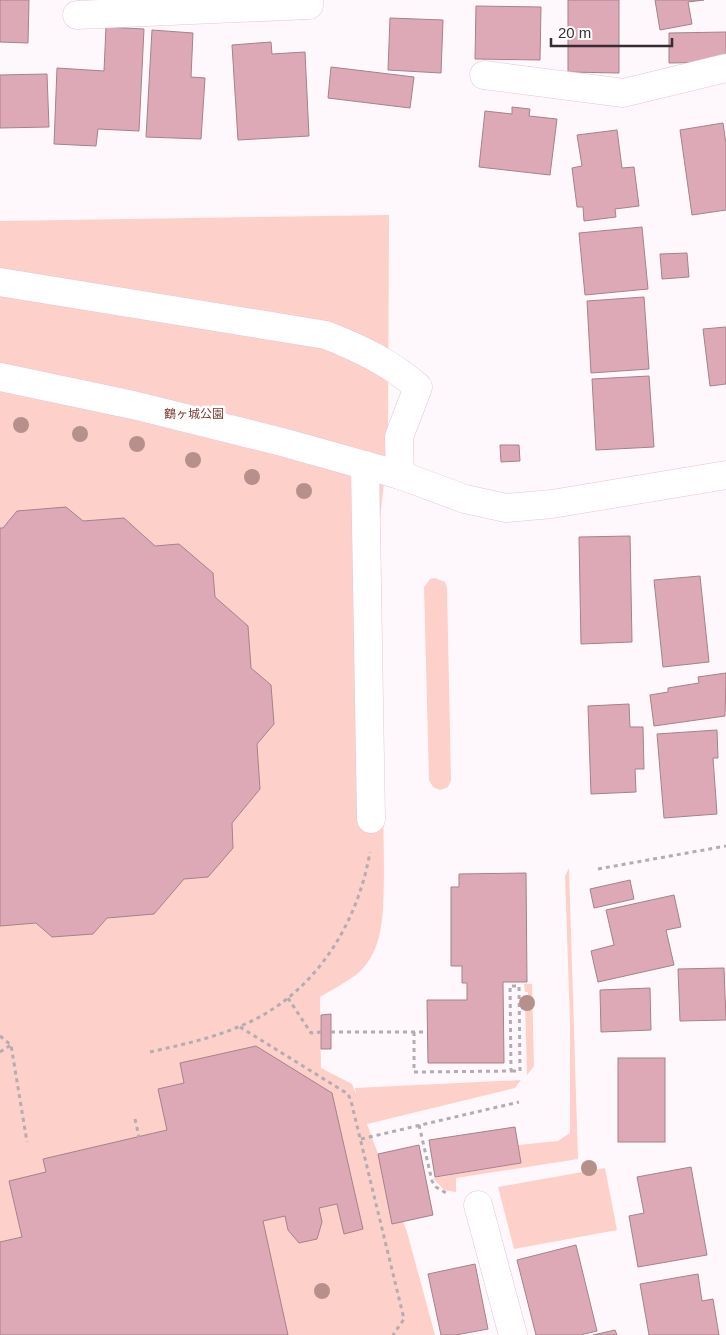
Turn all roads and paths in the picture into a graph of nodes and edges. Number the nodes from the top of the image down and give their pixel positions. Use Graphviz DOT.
graph roads {
  1 [pos="309,0"];
  2 [pos="77,15"];
  3 [pos="726,68"];
  4 [pos="484,75"];
  5 [pos="0,282"];
  6 [pos="0,377"];
  7 [pos="365,466"];
  8 [pos="400,475"];
  9 [pos="726,475"];
  10 [pos="372,819"];
  11 [pos="726,846"];
  12 [pos="598,869"];
  13 [pos="514,982"];
  14 [pos="514,986"];
  15 [pos="288,998"];
  16 [pos="240,1027"];
  17 [pos="321,1032"];
  18 [pos="331,1032"];
  19 [pos="414,1032"];
  20 [pos="427,1032"];
  21 [pos="0,1036"];
  22 [pos="11,1045"];
  23 [pos="0,1052"];
  24 [pos="150,1052"];
  25 [pos="511,1071"];
  26 [pos="519,1102"];
  27 [pos="135,1119"];
  28 [pos="419,1125"];
  29 [pos="138,1137"];
  30 [pos="361,1139"];
  31 [pos="27,1142"];
  32 [pos="432,1181"];
  33 [pos="478,1205"];
  34 [pos="393,1335"];
  35 [pos="512,1335"];
  1 -- 2 [label="street"];
  3 -- 4 [label="street"];
  5 -- 8 [label="street"];
  6 -- 7 [label="street"];
  7 -- 8 [label="street"];
  7 -- 10 [label="street"];
  8 -- 9 [label="street"];
  10 -- 15 [label="path"];
  11 -- 12 [label="path"];
  13 -- 14 [label="path"];
  14 -- 25 [label="path"];
  14 -- 25 [label="path"];
  15 -- 16 [label="path"];
  15 -- 17 [label="path"];
  16 -- 24 [label="path"];
  16 -- 30 [label="path"];
  18 -- 19 [label="path"];
  19 -- 20 [label="path"];
  19 -- 25 [label="path"];
  21 -- 22 [label="path"];
  22 -- 23 [label="path"];
  22 -- 31 [label="path"];
  26 -- 28 [label="path"];
  27 -- 29 [label="path"];
  28 -- 30 [label="path"];
  28 -- 32 [label="path"];
  30 -- 34 [label="path"];
  33 -- 35 [label="street"];
}
